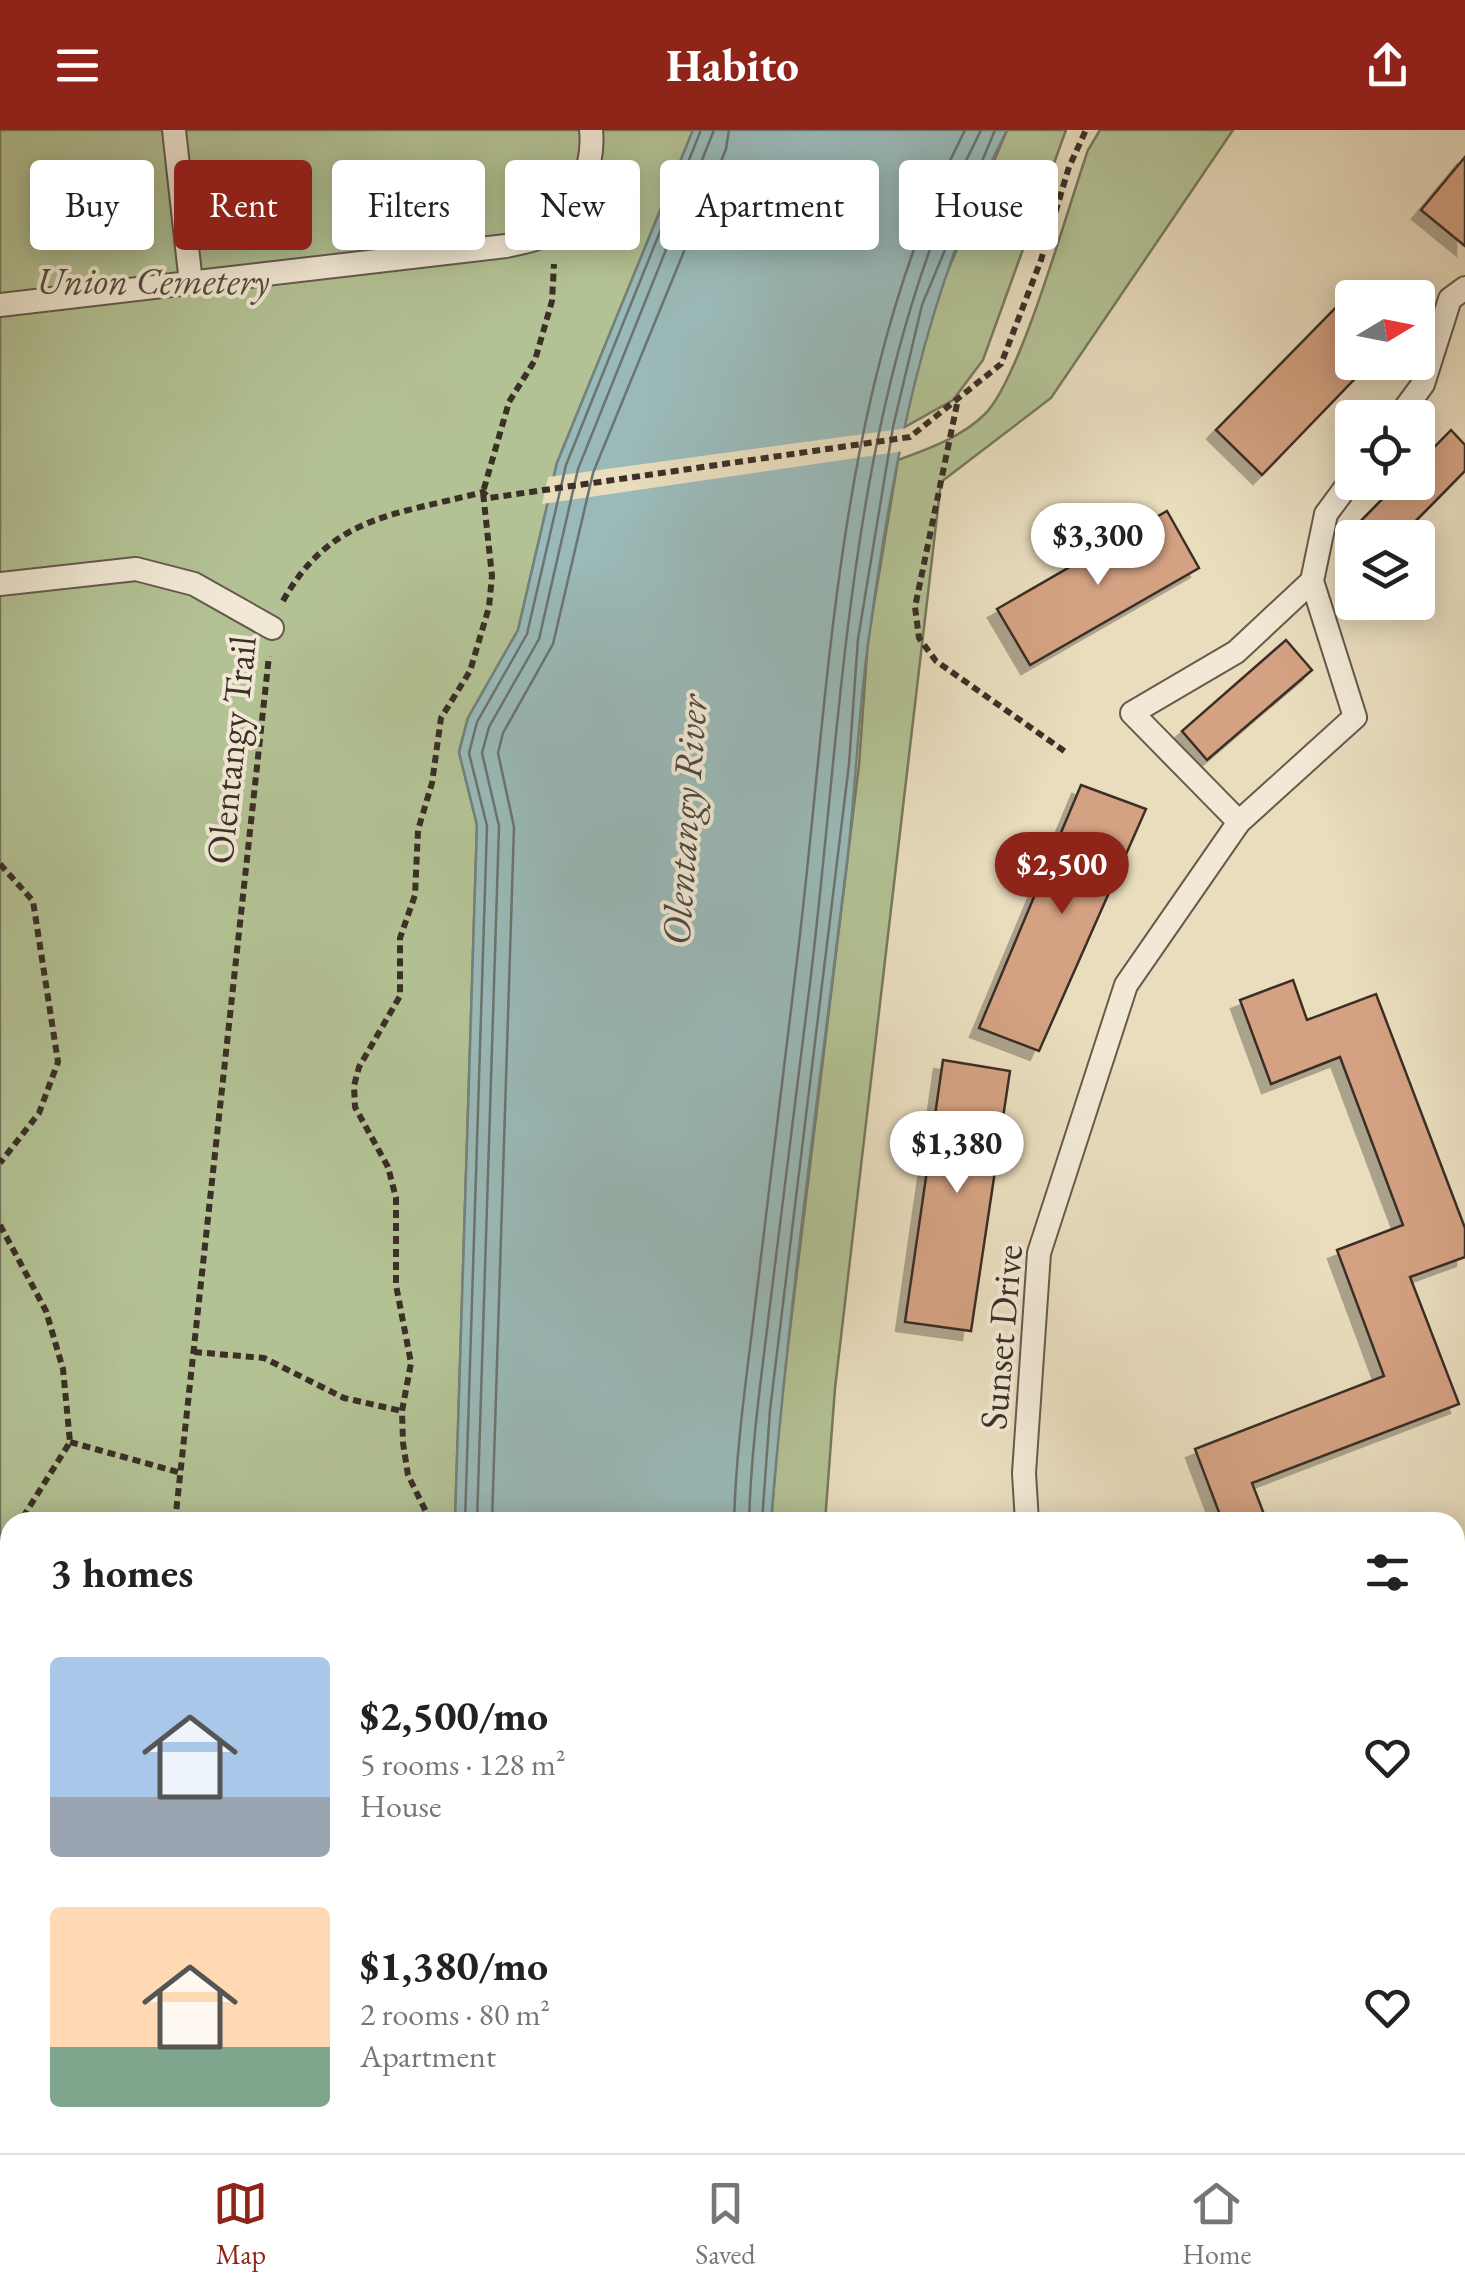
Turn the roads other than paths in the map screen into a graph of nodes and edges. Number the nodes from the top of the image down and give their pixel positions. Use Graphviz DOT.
graph roads {
  1 [pos="174,130"];
  2 [pos="592,130"];
  3 [pos="191,282"];
  4 [pos="1465,288"];
  5 [pos="0,304"];
  6 [pos="1411,400"];
  7 [pos="1336,500"];
  8 [pos="1312,581"];
  9 [pos="0,584"];
  10 [pos="272,628"];
  11 [pos="1239,822"];
  12 [pos="1026,1512"];
  1 -- 3 [label="lane"];
  2 -- 3 [label="lane"];
  3 -- 5 [label="lane"];
  4 -- 6 [label="lane"];
  7 -- 8 [label="lane"];
  8 -- 11 [label="lane, Sunset Drive"];
  8 -- 11 [label="lane"];
  9 -- 10 [label="lane"];
  11 -- 12 [label="lane, Sunset Drive"];
}
